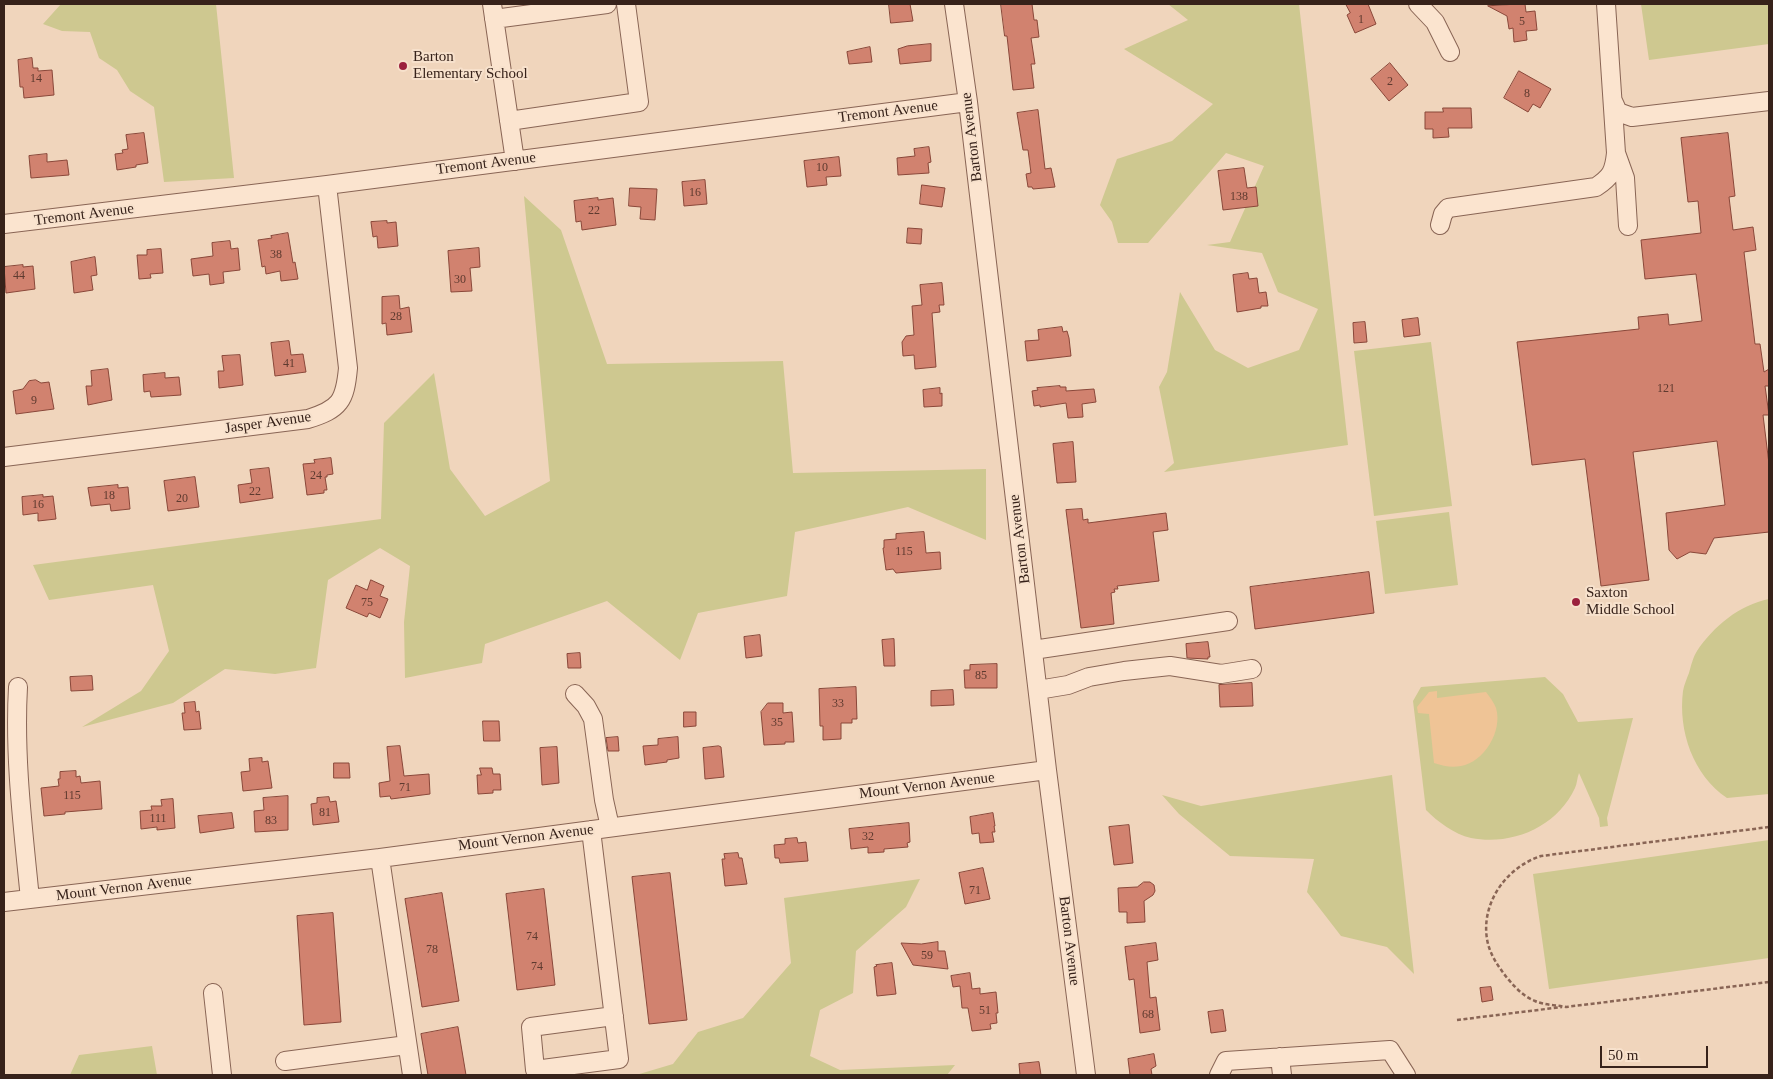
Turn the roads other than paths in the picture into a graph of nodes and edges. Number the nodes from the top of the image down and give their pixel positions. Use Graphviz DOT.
graph roads {
  1 [pos="607,4"];
  2 [pos="626,4"];
  3 [pos="954,4"];
  4 [pos="1418,4"];
  5 [pos="1606,4"];
  6 [pos="493,11"];
  7 [pos="1450,52"];
  8 [pos="1613,101"];
  9 [pos="1769,101"];
  10 [pos="968,102"];
  11 [pos="510,121"];
  12 [pos="1616,153"];
  13 [pos="515,161"];
  14 [pos="327,185"];
  15 [pos="4,224"];
  16 [pos="1440,225"];
  17 [pos="1628,226"];
  18 [pos="4,457"];
  19 [pos="1228,622"];
  20 [pos="1033,650"];
  21 [pos="1252,669"];
  22 [pos="18,687"];
  23 [pos="1038,690"];
  24 [pos="575,694"];
  25 [pos="1047,770"];
  26 [pos="610,827"];
  27 [pos="591,830"];
  28 [pos="380,858"];
  29 [pos="30,899"];
  30 [pos="4,902"];
  31 [pos="213,993"];
  32 [pos="614,1016"];
  33 [pos="407,1045"];
  34 [pos="1280,1057"];
  35 [pos="286,1061"];
  36 [pos="222,1075"];
  37 [pos="412,1075"];
  38 [pos="1086,1075"];
  39 [pos="1219,1075"];
  40 [pos="1282,1075"];
  41 [pos="1406,1075"];
  1 -- 6 [label="street"];
  2 -- 11 [label="street"];
  3 -- 10 [label="street, Barton Avenue"];
  4 -- 7 [label="street"];
  5 -- 8 [label="street"];
  6 -- 11 [label="street"];
  8 -- 9 [label="street"];
  8 -- 12 [label="street"];
  10 -- 13 [label="street, Tremont Avenue"];
  10 -- 20 [label="street, Barton Avenue"];
  11 -- 13 [label="street"];
  12 -- 16 [label="street"];
  12 -- 17 [label="street"];
  13 -- 14 [label="street, Tremont Avenue"];
  14 -- 15 [label="street, Tremont Avenue"];
  14 -- 18 [label="street, Jasper Avenue"];
  19 -- 20 [label="street"];
  20 -- 23 [label="street, Barton Avenue"];
  21 -- 23 [label="street"];
  22 -- 29 [label="street"];
  23 -- 25 [label="street, Barton Avenue"];
  24 -- 26 [label="street"];
  25 -- 26 [label="street, Mount Vernon Avenue"];
  25 -- 38 [label="street, Barton Avenue"];
  26 -- 27 [label="street, Mount Vernon Avenue"];
  27 -- 28 [label="street, Mount Vernon Avenue"];
  27 -- 32 [label="street"];
  28 -- 29 [label="street, Mount Vernon Avenue"];
  28 -- 33 [label="street"];
  29 -- 30 [label="street, Mount Vernon Avenue"];
  31 -- 36 [label="street"];
  32 -- 32 [label="street"];
  33 -- 35 [label="street"];
  33 -- 37 [label="street"];
  34 -- 39 [label="street"];
  34 -- 40 [label="street"];
  34 -- 41 [label="street"];
}
